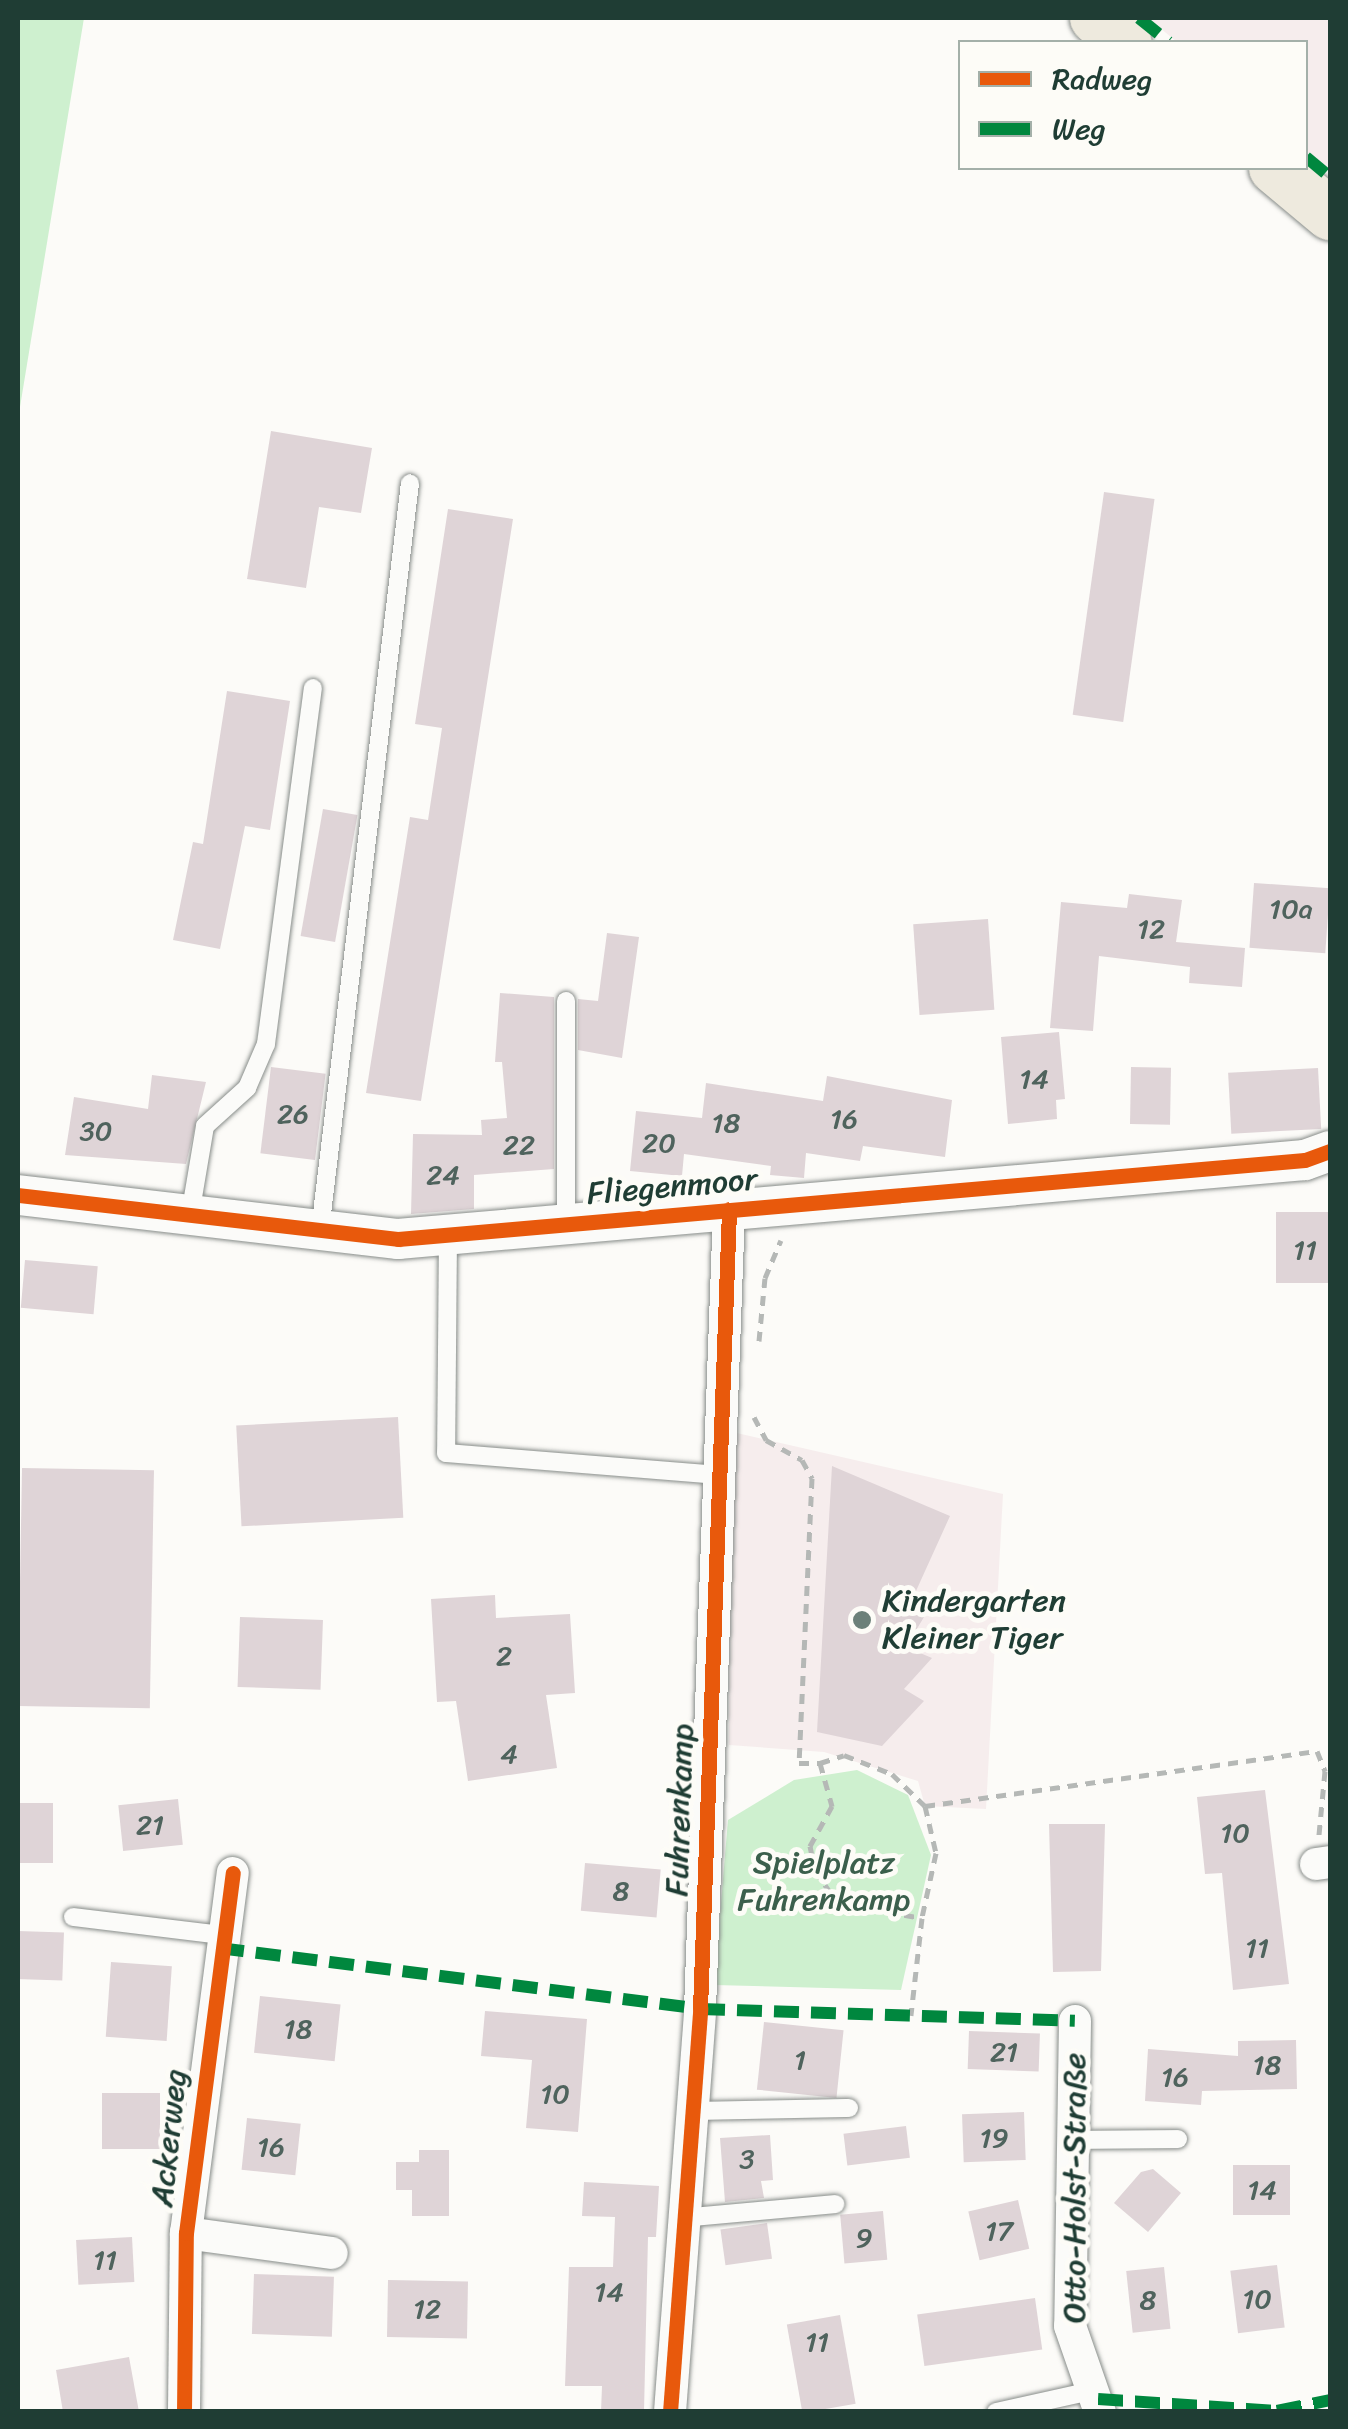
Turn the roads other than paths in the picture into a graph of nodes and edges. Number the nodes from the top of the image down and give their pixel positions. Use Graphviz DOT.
graph roads {
  1 [pos="1096,18"];
  2 [pos="1124,40"];
  3 [pos="1277,170"];
  4 [pos="1330,214"];
  5 [pos="410,482"];
  6 [pos="313,688"];
  7 [pos="566,1001"];
  8 [pos="1330,1151"];
  9 [pos="18,1195"];
  10 [pos="728,1210"];
  11 [pos="190,1215"];
  12 [pos="566,1224"];
  13 [pos="320,1230"];
  14 [pos="448,1235"];
  15 [pos="719,1475"];
  16 [pos="233,1873"];
  17 [pos="72,1917"];
  18 [pos="221,1935"];
  19 [pos="1075,2021"];
  20 [pos="849,2108"];
  21 [pos="691,2111"];
  22 [pos="1178,2139"];
  23 [pos="1073,2140"];
  24 [pos="835,2204"];
  25 [pos="682,2218"];
  26 [pos="186,2233"];
  27 [pos="332,2254"];
  28 [pos="1097,2401"];
  29 [pos="184,2412"];
  30 [pos="670,2412"];
  31 [pos="996,2412"];
  1 -- 2 [label="main road"];
  3 -- 4 [label="main road"];
  5 -- 13 [label="lane"];
  6 -- 11 [label="lane"];
  7 -- 12 [label="lane"];
  8 -- 10 [label="street, Fliegenmoor"];
  9 -- 11 [label="street, Fliegenmoor"];
  10 -- 12 [label="street, Fliegenmoor"];
  10 -- 15 [label="street, Fuhrenkamp"];
  11 -- 13 [label="street, Fliegenmoor"];
  12 -- 14 [label="street, Fliegenmoor"];
  13 -- 14 [label="street, Fliegenmoor"];
  14 -- 15 [label="lane"];
  15 -- 21 [label="street, Fuhrenkamp"];
  16 -- 18 [label="street, Ackerweg"];
  17 -- 18 [label="lane"];
  18 -- 26 [label="street, Ackerweg"];
  19 -- 23 [label="street, Otto-Holst-Straße"];
  20 -- 21 [label="lane"];
  21 -- 25 [label="street, Fuhrenkamp"];
  22 -- 23 [label="lane"];
  23 -- 28 [label="street, Otto-Holst-Straße"];
  24 -- 25 [label="lane"];
  25 -- 30 [label="street, Fuhrenkamp"];
  26 -- 27 [label="street, Ackerweg"];
  26 -- 29 [label="street, Ackerweg"];
  28 -- 31 [label="lane"];
}
